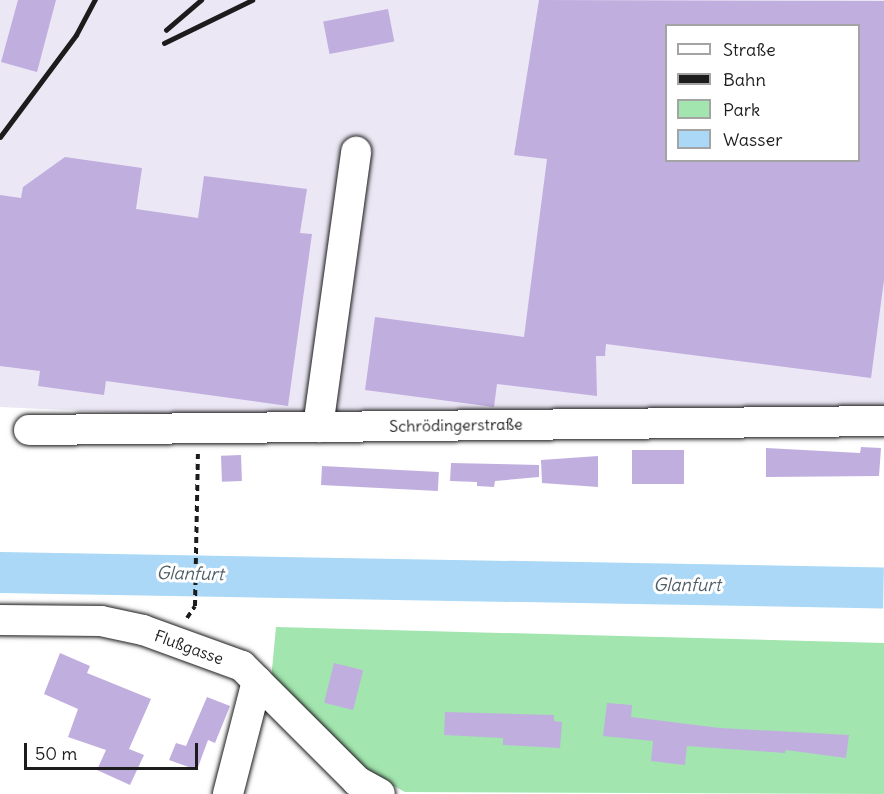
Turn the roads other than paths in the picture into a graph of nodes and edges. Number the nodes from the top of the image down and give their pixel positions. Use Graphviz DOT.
graph roads {
  1 [pos="356,152"];
  2 [pos="884,421"];
  3 [pos="318,427"];
  4 [pos="29,430"];
  5 [pos="0,620"];
  6 [pos="256,681"];
  7 [pos="228,794"];
  8 [pos="380,794"];
  1 -- 3 [label="street"];
  2 -- 3 [label="street, Schrödingerstraße"];
  3 -- 4 [label="street, Schrödingerstraße"];
  5 -- 6 [label="street, Flußgasse"];
  6 -- 7 [label="street"];
  6 -- 8 [label="street, Flußgasse"];
}
